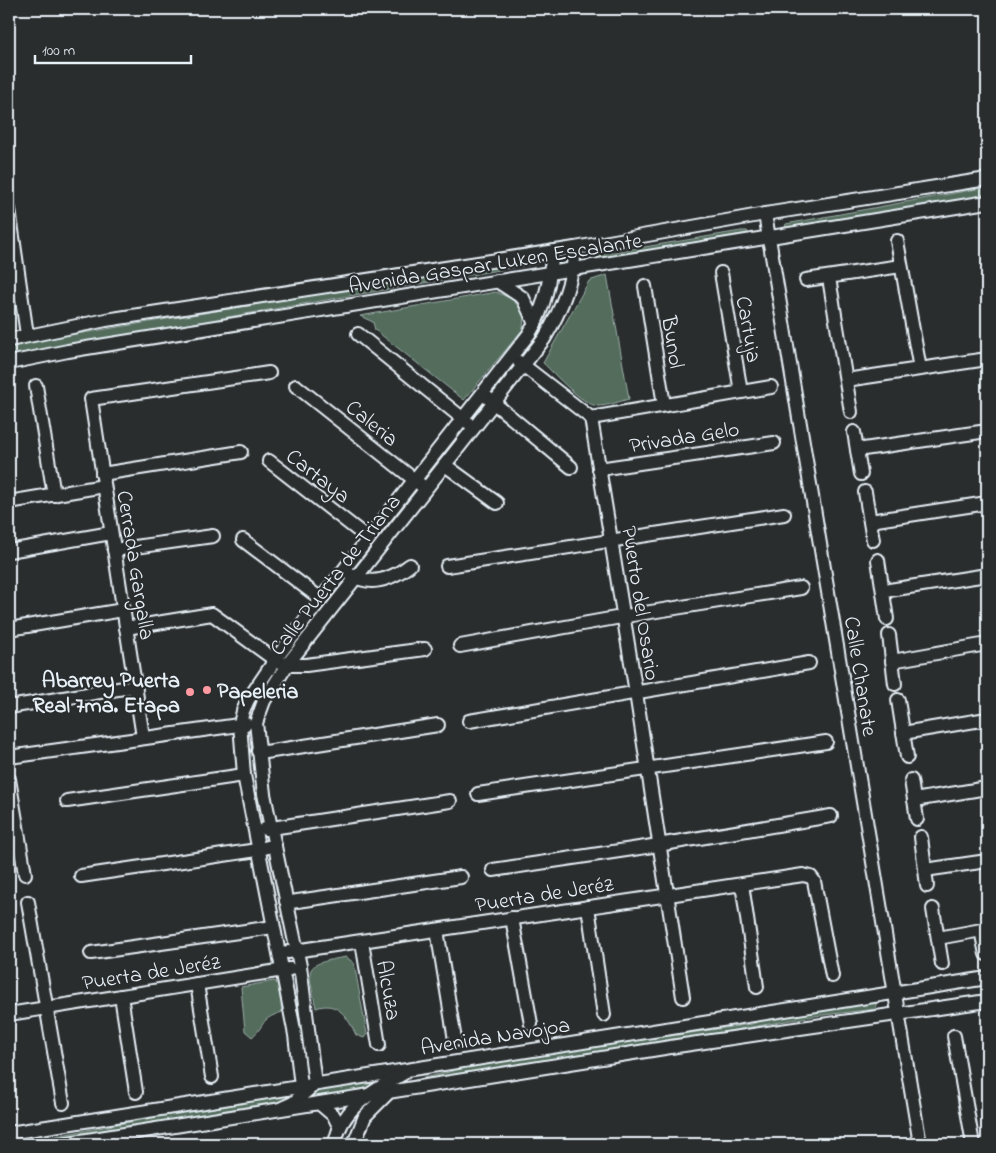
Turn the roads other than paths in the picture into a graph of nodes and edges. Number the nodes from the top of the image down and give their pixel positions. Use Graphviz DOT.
graph roads {
  1 [pos="987,179"];
  2 [pos="987,202"];
  3 [pos="9,210"];
  4 [pos="765,214"];
  5 [pos="769,237"];
  6 [pos="897,241"];
  7 [pos="575,248"];
  8 [pos="553,251"];
  9 [pos="901,266"];
  10 [pos="574,269"];
  11 [pos="551,272"];
  12 [pos="720,273"];
  13 [pos="829,278"];
  14 [pos="806,280"];
  15 [pos="497,281"];
  16 [pos="644,286"];
  17 [pos="543,307"];
  18 [pos="559,312"];
  19 [pos="535,324"];
  20 [pos="358,334"];
  21 [pos="27,335"];
  22 [pos="9,340"];
  23 [pos="511,356"];
  24 [pos="987,359"];
  25 [pos="9,363"];
  26 [pos="523,366"];
  27 [pos="920,369"];
  28 [pos="269,373"];
  29 [pos="846,380"];
  30 [pos="36,386"];
  31 [pos="296,386"];
  32 [pos="771,387"];
  33 [pos="741,392"];
  34 [pos="481,393"];
  35 [pos="493,402"];
  36 [pos="664,405"];
  37 [pos="851,412"];
  38 [pos="462,418"];
  39 [pos="591,418"];
  40 [pos="473,427"];
  41 [pos="987,431"];
  42 [pos="854,432"];
  43 [pos="774,443"];
  44 [pos="857,450"];
  45 [pos="241,452"];
  46 [pos="269,461"];
  47 [pos="445,465"];
  48 [pos="571,467"];
  49 [pos="599,469"];
  50 [pos="861,474"];
  51 [pos="103,480"];
  52 [pos="414,480"];
  53 [pos="426,489"];
  54 [pos="865,492"];
  55 [pos="54,495"];
  56 [pos="9,502"];
  57 [pos="497,502"];
  58 [pos="987,503"];
  59 [pos="784,514"];
  60 [pos="870,521"];
  61 [pos="111,533"];
  62 [pos="214,536"];
  63 [pos="244,540"];
  64 [pos="368,540"];
  65 [pos="873,540"];
  66 [pos="612,542"];
  67 [pos="114,550"];
  68 [pos="9,551"];
  69 [pos="878,560"];
  70 [pos="410,565"];
  71 [pos="447,566"];
  72 [pos="344,570"];
  73 [pos="987,575"];
  74 [pos="355,578"];
  75 [pos="801,588"];
  76 [pos="882,591"];
  77 [pos="320,599"];
  78 [pos="123,610"];
  79 [pos="624,616"];
  80 [pos="886,619"];
  81 [pos="126,628"];
  82 [pos="9,629"];
  83 [pos="889,635"];
  84 [pos="987,644"];
  85 [pos="460,646"];
  86 [pos="425,649"];
  87 [pos="275,660"];
  88 [pos="892,661"];
  89 [pos="809,664"];
  90 [pos="287,665"];
  91 [pos="895,684"];
  92 [pos="136,686"];
  93 [pos="636,693"];
  94 [pos="898,700"];
  95 [pos="9,707"];
  96 [pos="987,719"];
  97 [pos="469,721"];
  98 [pos="240,724"];
  99 [pos="256,724"];
  100 [pos="438,725"];
  101 [pos="903,733"];
  102 [pos="143,737"];
  103 [pos="826,742"];
  104 [pos="258,751"];
  105 [pos="9,757"];
  106 [pos="907,757"];
  107 [pos="648,769"];
  108 [pos="244,775"];
  109 [pos="9,779"];
  110 [pos="911,780"];
  111 [pos="987,788"];
  112 [pos="478,794"];
  113 [pos="914,800"];
  114 [pos="67,801"];
  115 [pos="450,801"];
  116 [pos="831,816"];
  117 [pos="917,819"];
  118 [pos="271,828"];
  119 [pos="254,833"];
  120 [pos="921,837"];
  121 [pos="274,845"];
  122 [pos="659,845"];
  123 [pos="257,850"];
  124 [pos="987,860"];
  125 [pos="493,870"];
  126 [pos="925,870"];
  127 [pos="25,874"];
  128 [pos="80,876"];
  129 [pos="461,877"];
  130 [pos="742,884"];
  131 [pos="928,886"];
  132 [pos="666,894"];
  133 [pos="286,901"];
  134 [pos="28,902"];
  135 [pos="588,907"];
  136 [pos="933,909"];
  137 [pos="512,918"];
  138 [pos="273,927"];
  139 [pos="984,929"];
  140 [pos="437,930"];
  141 [pos="938,938"];
  142 [pos="362,942"];
  143 [pos="296,950"];
  144 [pos="91,953"];
  145 [pos="986,954"];
  146 [pos="279,955"];
  147 [pos="942,964"];
  148 [pos="300,966"];
  149 [pos="282,971"];
  150 [pos="832,976"];
  151 [pos="987,978"];
  152 [pos="198,984"];
  153 [pos="757,988"];
  154 [pos="894,992"];
  155 [pos="121,996"];
  156 [pos="683,997"];
  157 [pos="987,1001"];
  158 [pos="47,1008"];
  159 [pos="9,1014"];
  160 [pos="604,1014"];
  161 [pos="898,1014"];
  162 [pos="532,1024"];
  163 [pos="308,1033"];
  164 [pos="295,1035"];
  165 [pos="954,1036"];
  166 [pos="455,1040"];
  167 [pos="379,1044"];
  168 [pos="410,1069"];
  169 [pos="212,1077"];
  170 [pos="315,1084"];
  171 [pos="301,1086"];
  172 [pos="136,1092"];
  173 [pos="388,1094"];
  174 [pos="366,1096"];
  175 [pos="63,1103"];
  176 [pos="320,1104"];
  177 [pos="280,1108"];
  178 [pos="338,1128"];
  179 [pos="17,1135"];
  180 [pos="355,1140"];
  181 [pos="28,1144"];
  182 [pos="62,1144"];
  183 [pos="335,1144"];
  184 [pos="920,1144"];
  185 [pos="973,1144"];
  1 -- 4 [label="street, Avenida Gaspar Luken Escalante"];
  2 -- 5 [label="street, Avenida Gaspar Luken Escalante"];
  3 -- 21 [label="street"];
  4 -- 5 [label="street, Calle Chanate"];
  4 -- 7 [label="street, Avenida Gaspar Luken Escalante"];
  5 -- 10 [label="street, Avenida Gaspar Luken Escalante"];
  5 -- 154 [label="street, Calle Chanate"];
  6 -- 9 [label="street"];
  7 -- 8 [label="street, Avenida Gaspar Luken Escalante"];
  7 -- 10 [label="street, Calle Puerta de Triana"];
  8 -- 11 [label="street, Calle Puerta de Triana"];
  8 -- 21 [label="street, Avenida Gaspar Luken Escalante"];
  9 -- 13 [label="street"];
  9 -- 27 [label="street"];
  10 -- 11 [label="street, Avenida Gaspar Luken Escalante"];
  10 -- 18 [label="street, Calle Puerta de Triana"];
  11 -- 15 [label="street, Avenida Gaspar Luken Escalante"];
  11 -- 17 [label="street, Calle Puerta de Triana"];
  12 -- 33 [label="street, Cartuja"];
  13 -- 14 [label="street"];
  13 -- 29 [label="street"];
  15 -- 19 [label="street"];
  15 -- 25 [label="street, Avenida Gaspar Luken Escalante"];
  16 -- 36 [label="street, Bunol"];
  17 -- 18 [label="street"];
  17 -- 19 [label="street, Calle Puerta de Triana"];
  18 -- 26 [label="street, Calle Puerta de Triana"];
  19 -- 23 [label="street, Calle Puerta de Triana"];
  20 -- 38 [label="street"];
  21 -- 22 [label="street, Avenida Gaspar Luken Escalante"];
  23 -- 26 [label="street"];
  23 -- 34 [label="street, Calle Puerta de Triana"];
  24 -- 27 [label="street"];
  26 -- 35 [label="street, Calle Puerta de Triana"];
  26 -- 39 [label="street"];
  27 -- 29 [label="street"];
  28 -- 51 [label="street, Cerrada Gargalla"];
  29 -- 37 [label="street"];
  30 -- 55 [label="street"];
  31 -- 52 [label="street, Caleria"];
  32 -- 33 [label="street"];
  33 -- 36 [label="street"];
  34 -- 35 [label="street"];
  34 -- 38 [label="street, Calle Puerta de Triana"];
  35 -- 40 [label="street, Calle Puerta de Triana"];
  35 -- 48 [label="street"];
  36 -- 39 [label="street"];
  38 -- 40 [label="street"];
  38 -- 52 [label="street, Calle Puerta de Triana"];
  39 -- 49 [label="street, Puerto del Osario"];
  40 -- 47 [label="street, Calle Puerta de Triana"];
  41 -- 44 [label="street"];
  42 -- 44 [label="street"];
  43 -- 49 [label="street, Privada Gelo"];
  44 -- 50 [label="street"];
  45 -- 51 [label="street"];
  46 -- 64 [label="street, Cartaya"];
  47 -- 53 [label="street, Calle Puerta de Triana"];
  47 -- 57 [label="street"];
  49 -- 66 [label="street, Puerto del Osario"];
  51 -- 55 [label="street"];
  51 -- 61 [label="street, Cerrada Gargalla"];
  52 -- 53 [label="street, Caleria"];
  52 -- 64 [label="street, Calle Puerta de Triana"];
  53 -- 74 [label="street, Calle Puerta de Triana"];
  54 -- 60 [label="street"];
  55 -- 56 [label="street"];
  58 -- 60 [label="street"];
  59 -- 66 [label="street"];
  60 -- 65 [label="street"];
  61 -- 67 [label="street, Cerrada Gargalla"];
  61 -- 68 [label="street"];
  62 -- 67 [label="street"];
  63 -- 77 [label="street"];
  64 -- 72 [label="street, Calle Puerta de Triana"];
  66 -- 71 [label="street"];
  66 -- 79 [label="street, Puerto del Osario"];
  67 -- 78 [label="street, Cerrada Gargalla"];
  69 -- 76 [label="street"];
  70 -- 74 [label="street"];
  72 -- 74 [label="street"];
  72 -- 77 [label="street, Calle Puerta de Triana"];
  73 -- 76 [label="street"];
  74 -- 90 [label="street, Calle Puerta de Triana"];
  75 -- 79 [label="street"];
  76 -- 80 [label="street"];
  77 -- 87 [label="street, Calle Puerta de Triana"];
  78 -- 81 [label="street, Cerrada Gargalla"];
  78 -- 82 [label="street"];
  79 -- 85 [label="street"];
  79 -- 93 [label="street, Puerto del Osario"];
  81 -- 87 [label="street"];
  81 -- 92 [label="street, Cerrada Gargalla"];
  83 -- 88 [label="street"];
  84 -- 88 [label="street"];
  86 -- 90 [label="street"];
  87 -- 90 [label="street"];
  87 -- 98 [label="street, Calle Puerta de Triana"];
  88 -- 91 [label="street"];
  89 -- 93 [label="street"];
  90 -- 99 [label="street, Calle Puerta de Triana"];
  92 -- 95 [label="street"];
  92 -- 102 [label="street, Cerrada Gargalla"];
  93 -- 97 [label="street"];
  93 -- 107 [label="street, Puerto del Osario"];
  94 -- 101 [label="street"];
  96 -- 101 [label="street"];
  98 -- 99 [label="street"];
  98 -- 102 [label="street"];
  98 -- 108 [label="street, Calle Puerta de Triana"];
  99 -- 104 [label="street, Calle Puerta de Triana"];
  100 -- 104 [label="street"];
  101 -- 106 [label="street"];
  102 -- 105 [label="street"];
  103 -- 107 [label="street"];
  104 -- 118 [label="street, Calle Puerta de Triana"];
  107 -- 112 [label="street"];
  107 -- 122 [label="street, Puerto del Osario"];
  108 -- 114 [label="street"];
  108 -- 119 [label="street, Calle Puerta de Triana"];
  109 -- 127 [label="street"];
  110 -- 113 [label="street"];
  111 -- 113 [label="street"];
  113 -- 117 [label="street"];
  115 -- 118 [label="street"];
  116 -- 122 [label="street"];
  118 -- 119 [label="street"];
  118 -- 121 [label="street, Calle Puerta de Triana"];
  119 -- 123 [label="street, Calle Puerta de Triana"];
  120 -- 126 [label="street"];
  121 -- 123 [label="street"];
  121 -- 133 [label="street, Calle Puerta de Triana"];
  122 -- 125 [label="street"];
  122 -- 132 [label="street, Puerto del Osario"];
  123 -- 128 [label="street"];
  123 -- 138 [label="street, Calle Puerta de Triana"];
  124 -- 126 [label="street"];
  126 -- 131 [label="street"];
  129 -- 133 [label="street"];
  130 -- 132 [label="street, Puerta de Jeréz"];
  130 -- 150 [label="street, Puerta de Jeréz"];
  130 -- 153 [label="street"];
  132 -- 135 [label="street, Puerta de Jeréz"];
  132 -- 156 [label="street, Puerto del Osario"];
  133 -- 143 [label="street, Calle Puerta de Triana"];
  134 -- 158 [label="street"];
  135 -- 137 [label="street, Puerta de Jeréz"];
  135 -- 160 [label="street"];
  136 -- 141 [label="street"];
  137 -- 140 [label="street, Puerta de Jeréz"];
  137 -- 162 [label="street"];
  138 -- 144 [label="street"];
  138 -- 146 [label="street, Calle Puerta de Triana"];
  139 -- 141 [label="street"];
  139 -- 145 [label="street"];
  140 -- 142 [label="street, Puerta de Jeréz"];
  140 -- 166 [label="street"];
  141 -- 147 [label="street"];
  142 -- 143 [label="street, Puerta de Jeréz"];
  142 -- 167 [label="street, Alcuza"];
  143 -- 146 [label="street, Puerta de Jeréz"];
  143 -- 148 [label="street, Calle Puerta de Triana"];
  146 -- 149 [label="street, Calle Puerta de Triana"];
  148 -- 149 [label="street, Puerta de Jeréz"];
  148 -- 163 [label="street, Calle Puerta de Triana"];
  149 -- 152 [label="street, Puerta de Jeréz"];
  149 -- 164 [label="street, Calle Puerta de Triana"];
  151 -- 154 [label="street, Avenida Navojoa"];
  152 -- 155 [label="street, Puerta de Jeréz"];
  152 -- 169 [label="street"];
  154 -- 161 [label="street, Calle Chanate"];
  154 -- 168 [label="street, Avenida Navojoa"];
  155 -- 158 [label="street, Puerta de Jeréz"];
  155 -- 172 [label="street"];
  157 -- 161 [label="street, Avenida Navojoa"];
  158 -- 159 [label="street, Puerta de Jeréz"];
  158 -- 175 [label="street"];
  161 -- 173 [label="street, Avenida Navojoa"];
  161 -- 184 [label="street, Calle Chanate"];
  163 -- 164 [label="street"];
  163 -- 170 [label="street, Calle Puerta de Triana"];
  164 -- 171 [label="street, Calle Puerta de Triana"];
  165 -- 185 [label="street"];
  168 -- 170 [label="street, Avenida Navojoa"];
  168 -- 174 [label="street"];
  170 -- 171 [label="street, Avenida Navojoa"];
  170 -- 177 [label="street"];
  171 -- 179 [label="street, Avenida Navojoa"];
  173 -- 174 [label="street, Avenida Navojoa"];
  173 -- 180 [label="street"];
  174 -- 176 [label="street, Avenida Navojoa"];
  174 -- 178 [label="street"];
  176 -- 177 [label="street, Avenida Navojoa"];
  176 -- 178 [label="street"];
  177 -- 182 [label="street, Avenida Navojoa"];
  178 -- 180 [label="street"];
  178 -- 183 [label="street"];
  179 -- 181 [label="street"];
}
